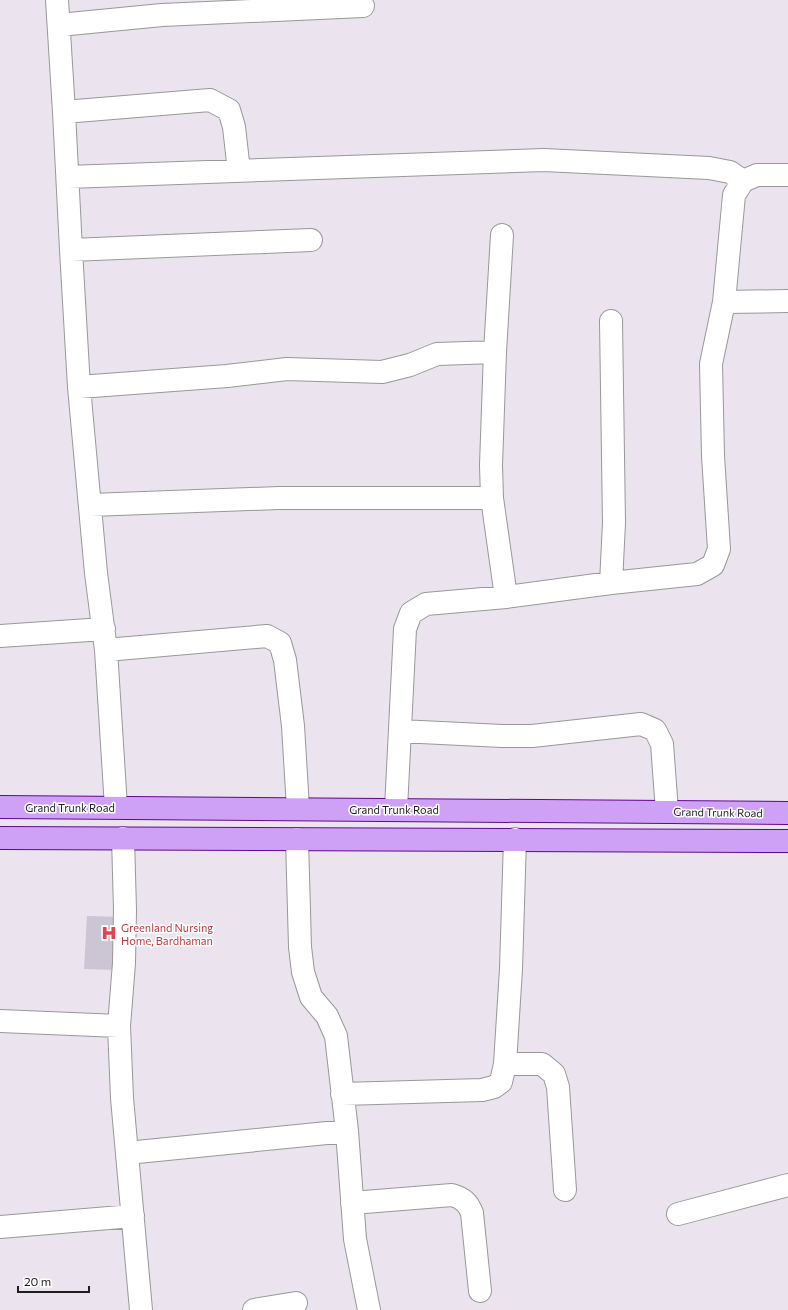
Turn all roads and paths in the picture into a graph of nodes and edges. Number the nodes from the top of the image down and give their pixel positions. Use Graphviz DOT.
graph roads {
  1 [pos="57,0"];
  2 [pos="363,6"];
  3 [pos="59,25"];
  4 [pos="64,112"];
  5 [pos="239,171"];
  6 [pos="788,175"];
  7 [pos="68,177"];
  8 [pos="742,181"];
  9 [pos="502,235"];
  10 [pos="311,240"];
  11 [pos="71,250"];
  12 [pos="788,301"];
  13 [pos="724,302"];
  14 [pos="611,321"];
  15 [pos="495,352"];
  16 [pos="79,387"];
  17 [pos="492,498"];
  18 [pos="91,505"];
  19 [pos="610,583"];
  20 [pos="506,597"];
  21 [pos="0,636"];
  22 [pos="105,640"];
  23 [pos="400,731"];
  24 [pos="0,807"];
  25 [pos="116,807"];
  26 [pos="219,807"];
  27 [pos="298,808"];
  28 [pos="396,809"];
  29 [pos="667,811"];
  30 [pos="788,812"];
  31 [pos="0,838"];
  32 [pos="123,838"];
  33 [pos="218,838"];
  34 [pos="297,838"];
  35 [pos="514,839"];
  36 [pos="788,841"];
  37 [pos="0,1021"];
  38 [pos="119,1026"];
  39 [pos="505,1064"];
  40 [pos="342,1094"];
  41 [pos="346,1131"];
  42 [pos="127,1153"];
  43 [pos="788,1185"];
  44 [pos="565,1190"];
  45 [pos="352,1203"];
  46 [pos="678,1214"];
  47 [pos="133,1216"];
  48 [pos="0,1227"];
  49 [pos="480,1292"];
  50 [pos="296,1304"];
  51 [pos="142,1310"];
  52 [pos="254,1310"];
  53 [pos="369,1310"];
  1 -- 3 [label="street"];
  2 -- 3 [label="street"];
  3 -- 4 [label="street"];
  4 -- 5 [label="street"];
  4 -- 7 [label="street"];
  5 -- 7 [label="street"];
  5 -- 8 [label="street"];
  6 -- 8 [label="street"];
  7 -- 11 [label="street"];
  8 -- 13 [label="street"];
  9 -- 15 [label="street"];
  10 -- 11 [label="street"];
  11 -- 16 [label="street"];
  12 -- 13 [label="street"];
  13 -- 19 [label="street"];
  14 -- 19 [label="street"];
  15 -- 16 [label="street"];
  15 -- 17 [label="street"];
  16 -- 18 [label="street"];
  17 -- 18 [label="street"];
  17 -- 20 [label="street"];
  18 -- 22 [label="street"];
  19 -- 20 [label="street"];
  20 -- 23 [label="street"];
  21 -- 22 [label="street"];
  22 -- 25 [label="street"];
  22 -- 27 [label="street"];
  23 -- 28 [label="street"];
  23 -- 29 [label="street"];
  24 -- 25 [label="main road, Grand Trunk Road"];
  25 -- 26 [label="main road, Grand Trunk Road"];
  26 -- 27 [label="main road, Grand Trunk Road"];
  26 -- 33 [label="main road"];
  27 -- 28 [label="main road, Grand Trunk Road"];
  28 -- 29 [label="main road, Grand Trunk Road"];
  29 -- 30 [label="main road, Grand Trunk Road"];
  31 -- 32 [label="main road"];
  32 -- 33 [label="main road"];
  32 -- 38 [label="street"];
  33 -- 34 [label="main road"];
  34 -- 35 [label="main road"];
  34 -- 40 [label="street"];
  35 -- 36 [label="main road"];
  35 -- 39 [label="street"];
  37 -- 38 [label="street"];
  38 -- 42 [label="street"];
  39 -- 40 [label="street"];
  39 -- 44 [label="street"];
  40 -- 41 [label="street"];
  41 -- 42 [label="street"];
  41 -- 45 [label="street"];
  42 -- 47 [label="street"];
  43 -- 46 [label="street"];
  45 -- 49 [label="street"];
  45 -- 53 [label="street"];
  47 -- 48 [label="street"];
  47 -- 51 [label="street"];
  50 -- 52 [label="street"];
}
